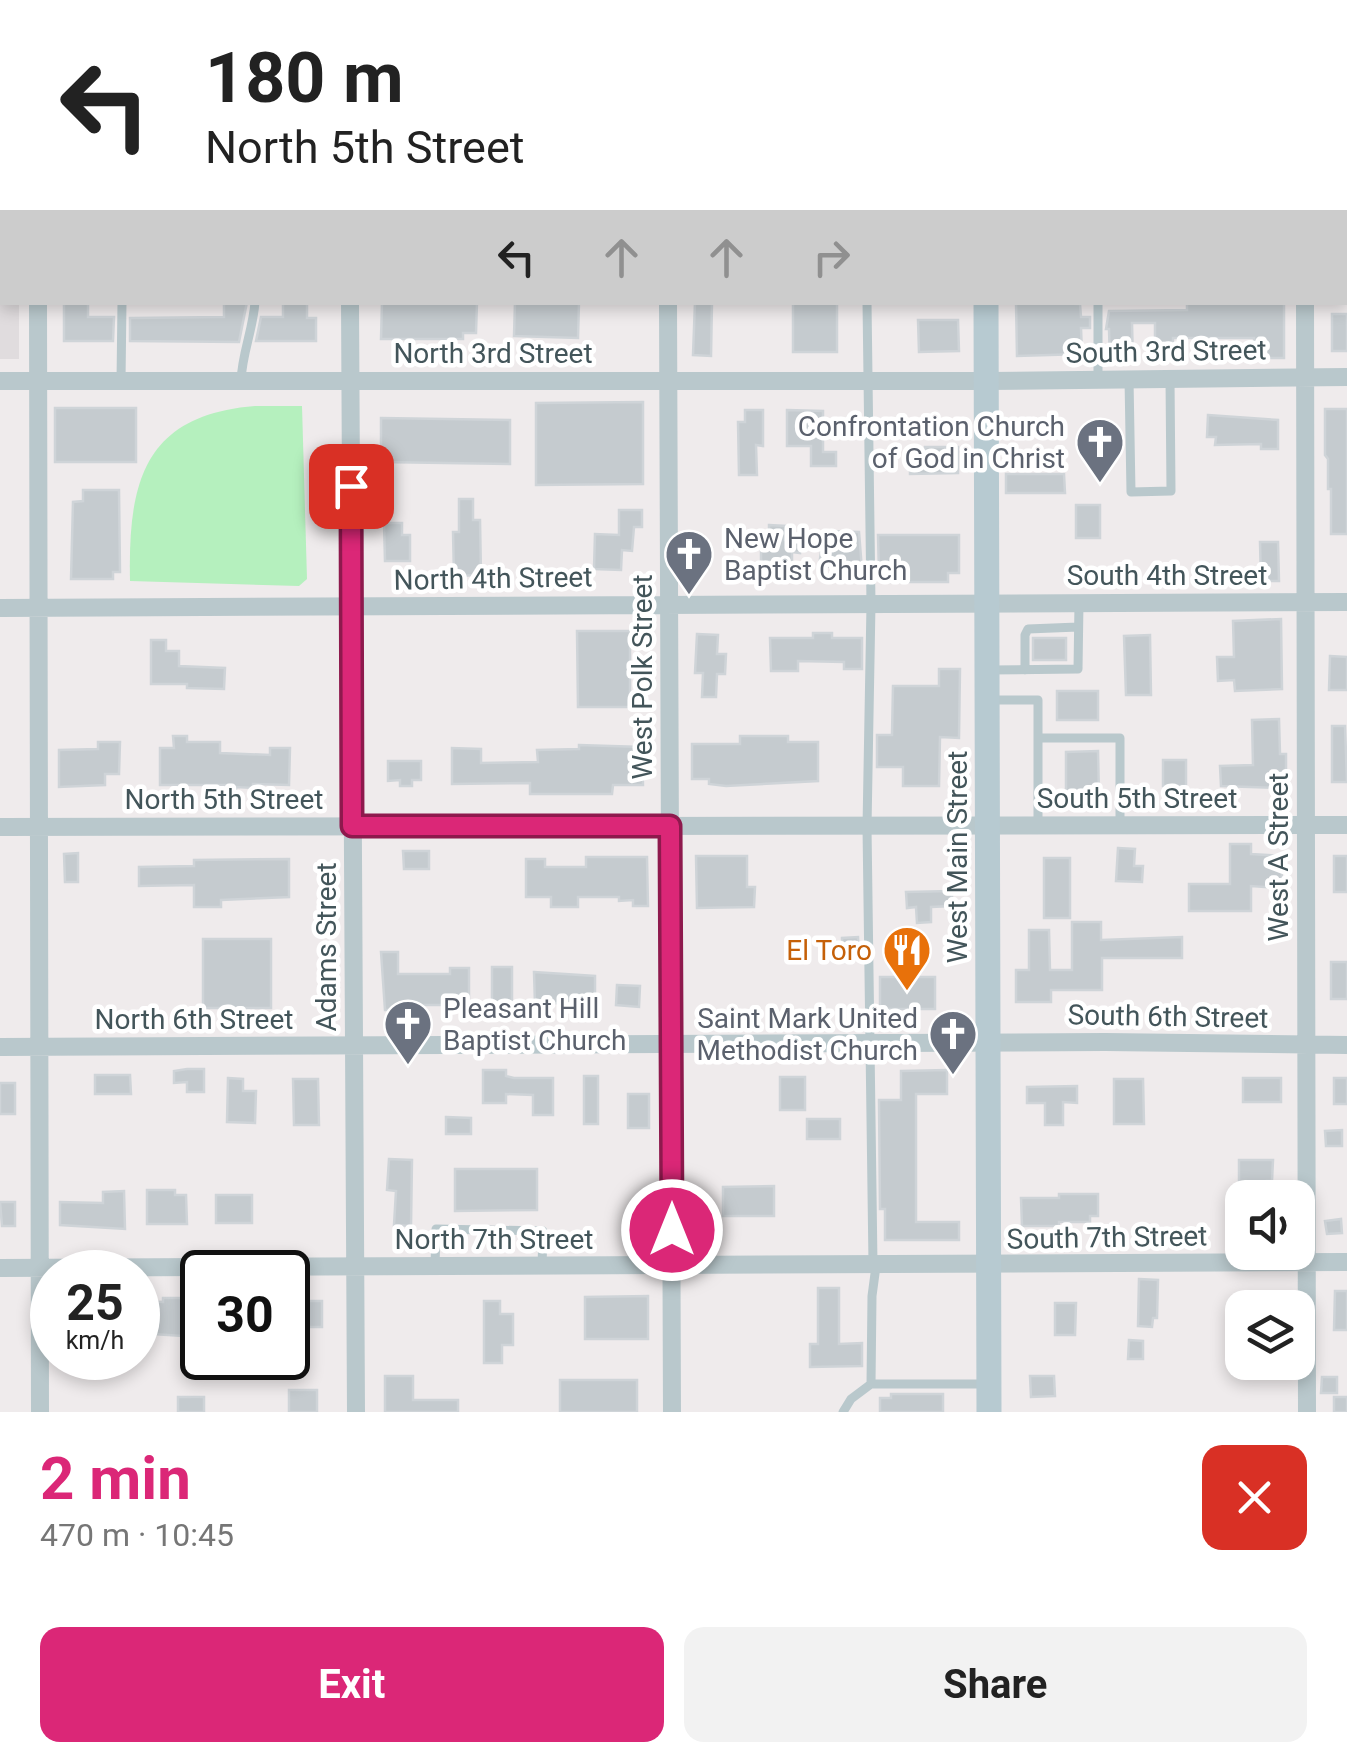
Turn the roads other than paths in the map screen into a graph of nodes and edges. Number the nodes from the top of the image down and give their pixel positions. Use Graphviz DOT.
graph roads {
  1 [pos="38,305"];
  2 [pos="122,305"];
  3 [pos="255,305"];
  4 [pos="350,305"];
  5 [pos="668,305"];
  6 [pos="866,305"];
  7 [pos="986,305"];
  8 [pos="1098,305"];
  9 [pos="1305,305"];
  10 [pos="1305,377"];
  11 [pos="1347,377"];
  12 [pos="1170,379"];
  13 [pos="1098,380"];
  14 [pos="1129,380"];
  15 [pos="0,381"];
  16 [pos="38,381"];
  17 [pos="121,381"];
  18 [pos="241,381"];
  19 [pos="351,381"];
  20 [pos="669,381"];
  21 [pos="868,381"];
  22 [pos="986,381"];
  23 [pos="1305,602"];
  24 [pos="1347,602"];
  25 [pos="670,603"];
  26 [pos="1079,603"];
  27 [pos="870,604"];
  28 [pos="987,604"];
  29 [pos="0,608"];
  30 [pos="38,608"];
  31 [pos="351,608"];
  32 [pos="1078,627"];
  33 [pos="987,670"];
  34 [pos="1025,670"];
  35 [pos="987,700"];
  36 [pos="1038,738"];
  37 [pos="1347,824"];
  38 [pos="1306,825"];
  39 [pos="38,826"];
  40 [pos="352,826"];
  41 [pos="670,826"];
  42 [pos="867,826"];
  43 [pos="988,826"];
  44 [pos="1038,826"];
  45 [pos="1120,826"];
  46 [pos="0,827"];
  47 [pos="988,1043"];
  48 [pos="671,1044"];
  49 [pos="870,1044"];
  50 [pos="1347,1044"];
  51 [pos="1306,1045"];
  52 [pos="0,1047"];
  53 [pos="39,1047"];
  54 [pos="354,1047"];
  55 [pos="1307,1180"];
  56 [pos="40,1250"];
  57 [pos="1315,1262"];
  58 [pos="1347,1262"];
  59 [pos="1225,1263"];
  60 [pos="875,1266"];
  61 [pos="988,1266"];
  62 [pos="355,1267"];
  63 [pos="435,1267"];
  64 [pos="542,1267"];
  65 [pos="672,1267"];
  66 [pos="0,1268"];
  67 [pos="30,1268"];
  68 [pos="160,1268"];
  69 [pos="1307,1270"];
  70 [pos="40,1380"];
  71 [pos="872,1384"];
  72 [pos="989,1384"];
  73 [pos="40,1412"];
  74 [pos="356,1412"];
  75 [pos="672,1412"];
  76 [pos="843,1412"];
  77 [pos="989,1412"];
  78 [pos="1307,1412"];
  1 -- 16 [label="street"];
  2 -- 17 [label="lane"];
  3 -- 18 [label="lane"];
  4 -- 19 [label="street, Adams Street"];
  5 -- 20 [label="street, West Polk Street"];
  6 -- 21 [label="lane"];
  7 -- 22 [label="main road, West Main Street"];
  8 -- 13 [label="lane"];
  9 -- 10 [label="street, West A Street"];
  10 -- 11 [label="street, South 3rd Street"];
  10 -- 12 [label="street, South 3rd Street"];
  10 -- 23 [label="street, West A Street"];
  12 -- 14 [label="street, South 3rd Street"];
  12 -- 14 [label="lane"];
  13 -- 14 [label="street, South 3rd Street"];
  13 -- 22 [label="street, South 3rd Street"];
  15 -- 16 [label="street, North 3rd Street"];
  16 -- 17 [label="street, North 3rd Street"];
  16 -- 30 [label="street"];
  17 -- 18 [label="street, North 3rd Street"];
  18 -- 19 [label="street, North 3rd Street"];
  19 -- 20 [label="street, North 3rd Street"];
  19 -- 31 [label="street, Adams Street"];
  20 -- 21 [label="street, North 3rd Street"];
  20 -- 25 [label="street, West Polk Street"];
  21 -- 22 [label="street, North 3rd Street"];
  21 -- 27 [label="lane"];
  22 -- 28 [label="main road, West Main Street"];
  23 -- 24 [label="street, South 4th Street"];
  23 -- 26 [label="street, South 4th Street"];
  23 -- 38 [label="street, West A Street"];
  25 -- 27 [label="street, North 4th Street"];
  25 -- 31 [label="street, North 4th Street"];
  25 -- 41 [label="street, West Polk Street"];
  26 -- 28 [label="street, South 4th Street"];
  26 -- 32 [label="lane"];
  27 -- 28 [label="street, North 4th Street"];
  27 -- 42 [label="lane"];
  28 -- 33 [label="main road, West Main Street"];
  29 -- 30 [label="street, North 4th Street"];
  30 -- 31 [label="street, North 4th Street"];
  30 -- 39 [label="street"];
  31 -- 40 [label="street, Adams Street"];
  32 -- 34 [label="lane"];
  32 -- 34 [label="lane"];
  33 -- 34 [label="lane"];
  33 -- 35 [label="main road, West Main Street"];
  35 -- 36 [label="lane"];
  35 -- 43 [label="main road, West Main Street"];
  36 -- 44 [label="lane"];
  36 -- 45 [label="lane"];
  37 -- 38 [label="street, South 5th Street"];
  38 -- 45 [label="street, South 5th Street"];
  38 -- 51 [label="street, West A Street"];
  39 -- 40 [label="street, North 5th Street"];
  39 -- 46 [label="street, North 5th Street"];
  39 -- 53 [label="street"];
  40 -- 41 [label="street, North 5th Street"];
  40 -- 54 [label="street, Adams Street"];
  41 -- 42 [label="street, North 5th Street"];
  41 -- 48 [label="street, West Polk Street"];
  42 -- 43 [label="street, North 5th Street"];
  42 -- 49 [label="lane"];
  43 -- 44 [label="street, South 5th Street"];
  43 -- 47 [label="main road, West Main Street"];
  44 -- 45 [label="street, South 5th Street"];
  47 -- 49 [label="street, North 6th Street"];
  47 -- 51 [label="street, South 6th Street"];
  47 -- 61 [label="main road, West Main Street"];
  48 -- 49 [label="street, North 6th Street"];
  48 -- 54 [label="street, North 6th Street"];
  48 -- 65 [label="street, West Polk Street"];
  49 -- 60 [label="lane"];
  50 -- 51 [label="street, South 6th Street"];
  51 -- 55 [label="street, West A Street"];
  52 -- 53 [label="street, North 6th Street"];
  53 -- 54 [label="street, North 6th Street"];
  53 -- 56 [label="street"];
  54 -- 62 [label="street, Adams Street"];
  57 -- 58 [label="street, South 7th Street"];
  59 -- 61 [label="street, South 7th Street"];
  60 -- 61 [label="street, North 7th Street"];
  60 -- 65 [label="street, North 7th Street"];
  60 -- 71 [label="lane"];
  61 -- 72 [label="main road, West Main Street"];
  62 -- 63 [label="street, North 7th Street"];
  62 -- 68 [label="street, North 7th Street"];
  62 -- 74 [label="street, Adams Street"];
  63 -- 64 [label="street, North 7th Street"];
  63 -- 64 [label="lane"];
  64 -- 65 [label="street, North 7th Street"];
  65 -- 75 [label="street, West Polk Street"];
  66 -- 67 [label="street, North 7th Street"];
  69 -- 78 [label="street, West A Street"];
  70 -- 73 [label="street"];
  71 -- 72 [label="lane"];
  71 -- 76 [label="lane"];
  72 -- 77 [label="main road, West Main Street"];
}
